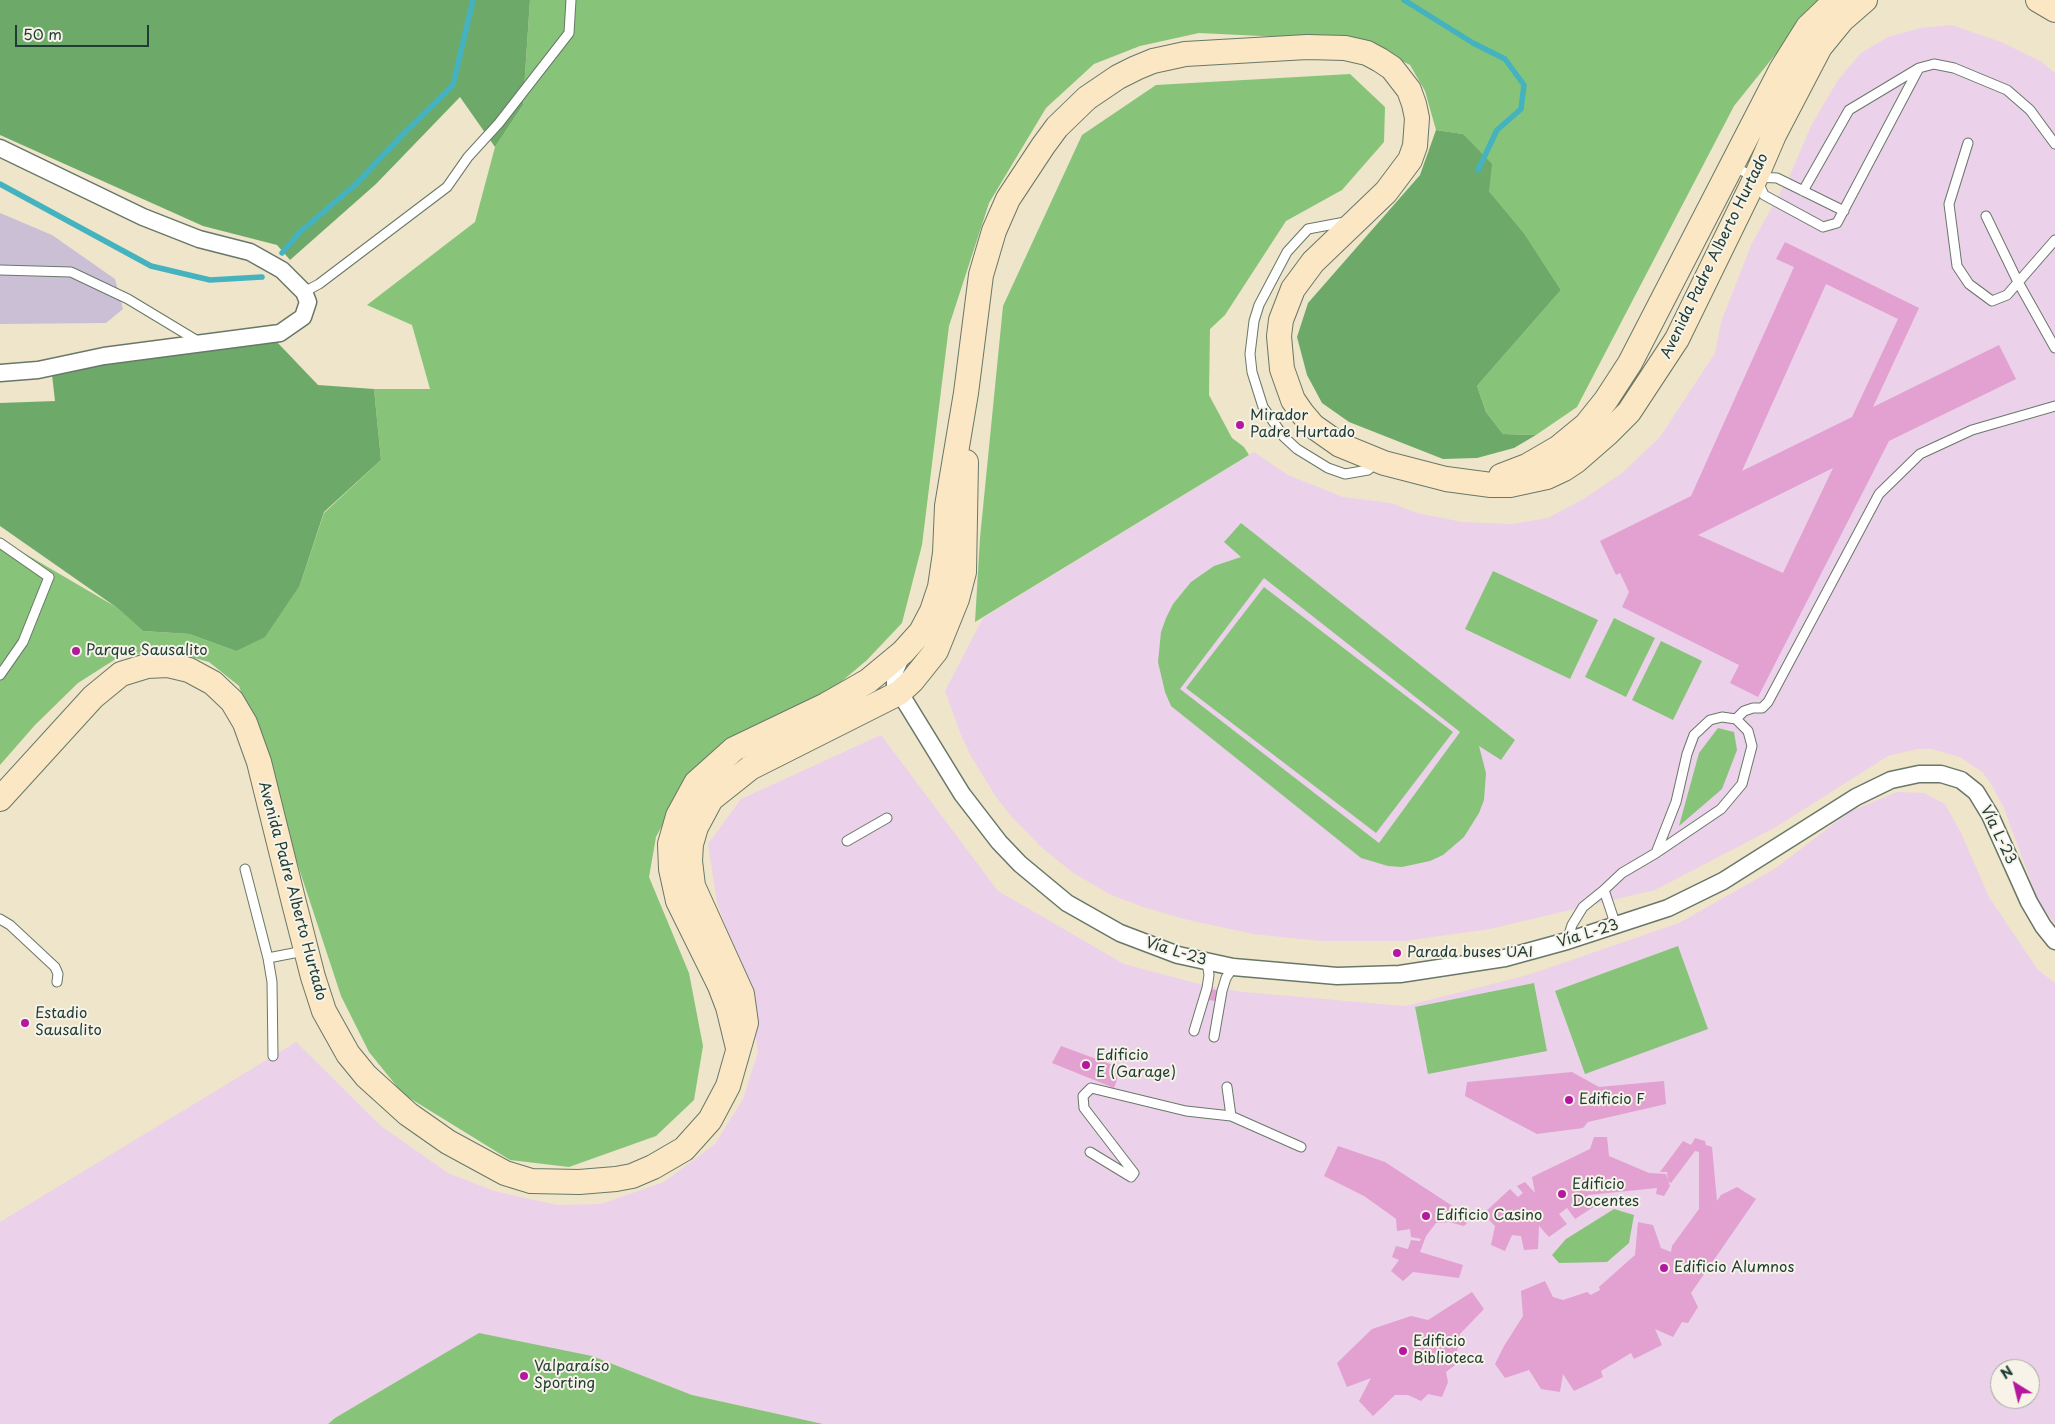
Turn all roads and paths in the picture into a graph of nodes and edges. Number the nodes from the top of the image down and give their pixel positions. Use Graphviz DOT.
graph roads {
  1 [pos="571,0"];
  2 [pos="1836,0"];
  3 [pos="1865,0"];
  4 [pos="2038,0"];
  5 [pos="2055,10"];
  6 [pos="1918,68"];
  7 [pos="1968,143"];
  8 [pos="2055,144"];
  9 [pos="0,148"];
  10 [pos="1731,166"];
  11 [pos="1756,177"];
  12 [pos="1804,191"];
  13 [pos="1844,211"];
  14 [pos="1986,216"];
  15 [pos="2055,240"];
  16 [pos="0,270"];
  17 [pos="2018,282"];
  18 [pos="304,292"];
  19 [pos="204,344"];
  20 [pos="2055,348"];
  21 [pos="0,373"];
  22 [pos="966,393"];
  23 [pos="2055,406"];
  24 [pos="1473,483"];
  25 [pos="0,543"];
  26 [pos="903,652"];
  27 [pos="0,675"];
  28 [pos="868,681"];
  29 [pos="899,693"];
  30 [pos="1736,719"];
  31 [pos="0,799"];
  32 [pos="887,818"];
  33 [pos="847,841"];
  34 [pos="1656,853"];
  35 [pos="245,869"];
  36 [pos="1604,890"];
  37 [pos="0,919"];
  38 [pos="1616,926"];
  39 [pos="1567,941"];
  40 [pos="2055,941"];
  41 [pos="306,951"];
  42 [pos="268,958"];
  43 [pos="1207,962"];
  44 [pos="1233,967"];
  45 [pos="57,982"];
  46 [pos="1194,1032"];
  47 [pos="1214,1037"];
  48 [pos="738,1048"];
  49 [pos="273,1056"];
  50 [pos="1227,1087"];
  51 [pos="1231,1116"];
  52 [pos="1302,1147"];
  53 [pos="1090,1152"];
  1 -- 18 [label="lane"];
  2 -- 10 [label="main road, Avenida Padre Alberto Hurtado"];
  3 -- 11 [label="main road, Avenida Padre Alberto Hurtado"];
  4 -- 5 [label="main road"];
  6 -- 8 [label="lane"];
  6 -- 12 [label="lane"];
  6 -- 13 [label="lane"];
  7 -- 17 [label="lane"];
  9 -- 18 [label="street"];
  10 -- 11 [label="lane"];
  10 -- 24 [label="main road, Avenida Padre Alberto Hurtado"];
  11 -- 12 [label="lane"];
  11 -- 13 [label="lane"];
  11 -- 24 [label="main road, Avenida Padre Alberto Hurtado"];
  12 -- 13 [label="lane"];
  14 -- 17 [label="lane"];
  15 -- 17 [label="lane"];
  16 -- 19 [label="lane"];
  17 -- 20 [label="lane"];
  18 -- 19 [label="street"];
  19 -- 21 [label="street"];
  22 -- 24 [label="main road, Avenida Padre Alberto Hurtado"];
  22 -- 26 [label="main road, Avenida Padre Alberto Hurtado"];
  22 -- 29 [label="main road, Avenida Padre Alberto Hurtado"];
  23 -- 30 [label="lane"];
  25 -- 27 [label="lane"];
  26 -- 28 [label="main road, Avenida Padre Alberto Hurtado"];
  26 -- 29 [label="street, Vía L-23"];
  28 -- 29 [label="street, Vía L-23"];
  28 -- 48 [label="main road, Avenida Padre Alberto Hurtado"];
  29 -- 43 [label="street, Vía L-23"];
  29 -- 48 [label="main road, Avenida Padre Alberto Hurtado"];
  30 -- 34 [label="lane"];
  30 -- 34 [label="lane"];
  31 -- 41 [label="main road, Avenida Padre Alberto Hurtado"];
  32 -- 33 [label="lane"];
  34 -- 36 [label="lane"];
  35 -- 42 [label="lane"];
  36 -- 38 [label="lane"];
  36 -- 39 [label="lane"];
  37 -- 45 [label="lane"];
  38 -- 39 [label="street, Vía L-23"];
  38 -- 40 [label="street, Vía L-23"];
  39 -- 44 [label="street, Vía L-23"];
  41 -- 42 [label="lane"];
  41 -- 48 [label="main road, Avenida Padre Alberto Hurtado"];
  42 -- 49 [label="lane"];
  43 -- 44 [label="street, Vía L-23"];
  43 -- 46 [label="lane"];
  44 -- 47 [label="lane"];
  50 -- 51 [label="lane"];
  51 -- 52 [label="lane"];
  51 -- 53 [label="lane"];
}
